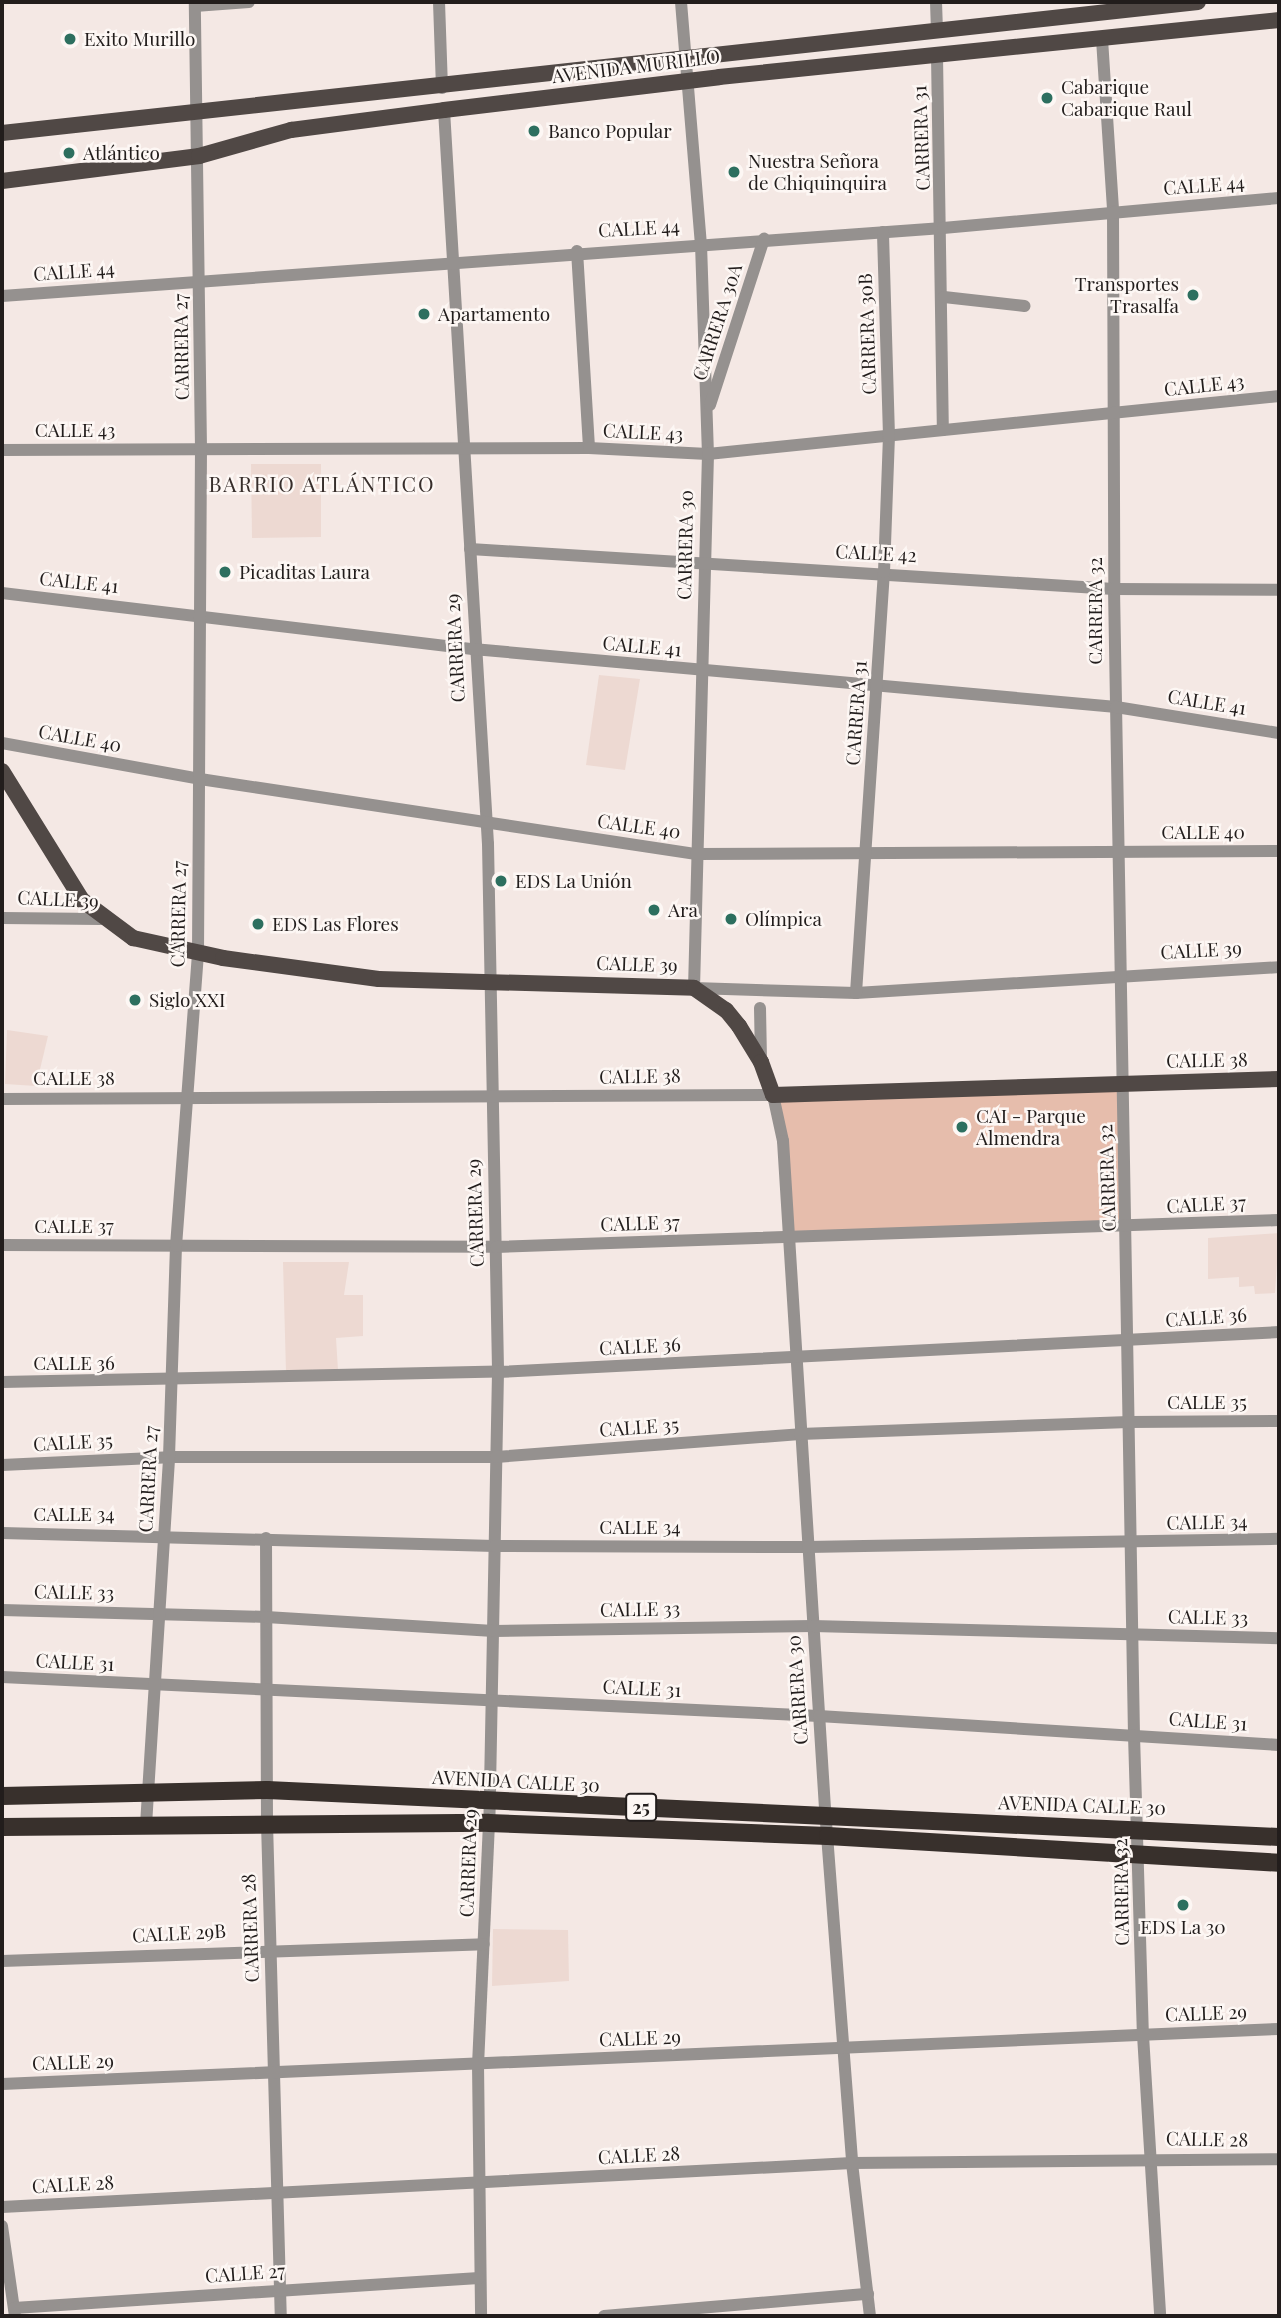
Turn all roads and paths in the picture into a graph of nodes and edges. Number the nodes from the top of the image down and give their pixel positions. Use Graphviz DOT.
graph roads {
  1 [pos="249,2"];
  2 [pos="439,2"];
  3 [pos="681,2"];
  4 [pos="936,2"];
  5 [pos="1198,2"];
  6 [pos="195,4"];
  7 [pos="1098,7"];
  8 [pos="1279,20"];
  9 [pos="937,29"];
  10 [pos="1102,39"];
  11 [pos="937,55"];
  12 [pos="686,57"];
  13 [pos="688,81"];
  14 [pos="442,88"];
  15 [pos="444,110"];
  16 [pos="198,113"];
  17 [pos="2,134"];
  18 [pos="199,156"];
  19 [pos="2,181"];
  20 [pos="1279,198"];
  21 [pos="1113,211"];
  22 [pos="943,228"];
  23 [pos="883,232"];
  24 [pos="764,239"];
  25 [pos="701,244"];
  26 [pos="577,251"];
  27 [pos="453,261"];
  28 [pos="199,282"];
  29 [pos="2,296"];
  30 [pos="944,297"];
  31 [pos="1024,306"];
  32 [pos="1279,396"];
  33 [pos="1116,414"];
  34 [pos="707,415"];
  35 [pos="943,430"];
  36 [pos="889,436"];
  37 [pos="589,448"];
  38 [pos="201,449"];
  39 [pos="2,450"];
  40 [pos="464,451"];
  41 [pos="708,454"];
  42 [pos="470,549"];
  43 [pos="707,564"];
  44 [pos="884,572"];
  45 [pos="1114,589"];
  46 [pos="1279,590"];
  47 [pos="2,593"];
  48 [pos="201,615"];
  49 [pos="473,649"];
  50 [pos="702,671"];
  51 [pos="878,686"];
  52 [pos="1116,708"];
  53 [pos="1279,733"];
  54 [pos="2,743"];
  55 [pos="2,771"];
  56 [pos="200,779"];
  57 [pos="486,823"];
  58 [pos="1279,851"];
  59 [pos="1119,852"];
  60 [pos="696,854"];
  61 [pos="864,855"];
  62 [pos="2,918"];
  63 [pos="101,919"];
  64 [pos="198,953"];
  65 [pos="1279,967"];
  66 [pos="1119,975"];
  67 [pos="488,983"];
  68 [pos="694,988"];
  69 [pos="856,993"];
  70 [pos="760,1008"];
  71 [pos="761,1062"];
  72 [pos="1279,1079"];
  73 [pos="1124,1082"];
  74 [pos="773,1096"];
  75 [pos="2,1099"];
  76 [pos="490,1099"];
  77 [pos="189,1100"];
  78 [pos="1279,1220"];
  79 [pos="1128,1227"];
  80 [pos="787,1238"];
  81 [pos="2,1245"];
  82 [pos="176,1246"];
  83 [pos="496,1247"];
  84 [pos="1279,1332"];
  85 [pos="1130,1342"];
  86 [pos="795,1359"];
  87 [pos="498,1372"];
  88 [pos="2,1382"];
  89 [pos="173,1382"];
  90 [pos="1279,1421"];
  91 [pos="1129,1422"];
  92 [pos="800,1434"];
  93 [pos="169,1457"];
  94 [pos="496,1457"];
  95 [pos="2,1465"];
  96 [pos="2,1533"];
  97 [pos="164,1534"];
  98 [pos="266,1538"];
  99 [pos="1279,1539"];
  100 [pos="1130,1543"];
  101 [pos="495,1546"];
  102 [pos="808,1547"];
  103 [pos="2,1610"];
  104 [pos="159,1613"];
  105 [pos="266,1617"];
  106 [pos="813,1626"];
  107 [pos="494,1631"];
  108 [pos="1132,1634"];
  109 [pos="1279,1638"];
  110 [pos="2,1677"];
  111 [pos="155,1685"];
  112 [pos="266,1689"];
  113 [pos="492,1700"];
  114 [pos="819,1716"];
  115 [pos="1134,1735"];
  116 [pos="1279,1745"];
  117 [pos="148,1790"];
  118 [pos="267,1790"];
  119 [pos="2,1796"];
  120 [pos="489,1801"];
  121 [pos="826,1815"];
  122 [pos="267,1823"];
  123 [pos="489,1823"];
  124 [pos="146,1825"];
  125 [pos="2,1827"];
  126 [pos="1140,1829"];
  127 [pos="828,1836"];
  128 [pos="1279,1837"];
  129 [pos="1139,1855"];
  130 [pos="1279,1863"];
  131 [pos="484,1944"];
  132 [pos="270,1948"];
  133 [pos="2,1961"];
  134 [pos="1279,2029"];
  135 [pos="1143,2035"];
  136 [pos="845,2048"];
  137 [pos="478,2064"];
  138 [pos="274,2072"];
  139 [pos="2,2084"];
  140 [pos="1149,2158"];
  141 [pos="1279,2159"];
  142 [pos="852,2163"];
  143 [pos="477,2182"];
  144 [pos="278,2191"];
  145 [pos="2,2207"];
  146 [pos="2,2227"];
  147 [pos="479,2278"];
  148 [pos="281,2289"];
  149 [pos="868,2294"];
  150 [pos="14,2312"];
  151 [pos="281,2316"];
  152 [pos="481,2316"];
  153 [pos="604,2316"];
  154 [pos="870,2316"];
  155 [pos="1160,2316"];
  1 -- 6 [label="street"];
  2 -- 14 [label="street"];
  3 -- 12 [label="street, CARRERA 30"];
  4 -- 9 [label="street"];
  5 -- 7 [label="main road, AVENIDA MURILLO"];
  6 -- 16 [label="street, CARRERA 27"];
  7 -- 9 [label="main road, AVENIDA MURILLO"];
  8 -- 10 [label="main road, AVENIDA MURILLO"];
  9 -- 12 [label="main road, AVENIDA MURILLO"];
  10 -- 11 [label="main road, AVENIDA MURILLO"];
  10 -- 21 [label="street, CARRERA 32"];
  11 -- 13 [label="main road, AVENIDA MURILLO"];
  11 -- 22 [label="street, CARRERA 31"];
  12 -- 13 [label="street, CARRERA 30"];
  12 -- 14 [label="main road, AVENIDA MURILLO"];
  13 -- 15 [label="main road, AVENIDA MURILLO"];
  13 -- 25 [label="street, CARRERA 30"];
  14 -- 16 [label="main road, AVENIDA MURILLO"];
  15 -- 18 [label="main road, AVENIDA MURILLO"];
  15 -- 27 [label="street, CARRERA 29"];
  16 -- 17 [label="main road, AVENIDA MURILLO"];
  16 -- 18 [label="street, CARRERA 27"];
  18 -- 19 [label="main road, AVENIDA MURILLO"];
  18 -- 28 [label="street, CARRERA 27"];
  20 -- 21 [label="street, CALLE 44"];
  21 -- 22 [label="street, CALLE 44"];
  21 -- 33 [label="street, CARRERA 32"];
  22 -- 23 [label="street, CALLE 44"];
  22 -- 30 [label="street, CARRERA 31"];
  23 -- 24 [label="street, CALLE 44"];
  23 -- 36 [label="street, CARRERA 30B"];
  24 -- 25 [label="street, CALLE 44"];
  24 -- 34 [label="street, CARRERA 30A"];
  25 -- 26 [label="street, CALLE 44"];
  25 -- 34 [label="street, CARRERA 30"];
  26 -- 27 [label="street, CALLE 44"];
  26 -- 37 [label="street"];
  27 -- 28 [label="street, CALLE 44"];
  27 -- 40 [label="street, CARRERA 29"];
  28 -- 29 [label="street, CALLE 44"];
  28 -- 38 [label="street, CARRERA 27"];
  30 -- 31 [label="street"];
  30 -- 35 [label="street, CARRERA 31"];
  32 -- 33 [label="street, CALLE 43"];
  33 -- 35 [label="street, CALLE 43"];
  33 -- 45 [label="street, CARRERA 32"];
  34 -- 41 [label="street, CARRERA 30"];
  35 -- 36 [label="street, CALLE 43"];
  36 -- 41 [label="street, CALLE 43"];
  36 -- 44 [label="street, CARRERA 31"];
  37 -- 40 [label="street, CALLE 43"];
  37 -- 41 [label="street, CALLE 43"];
  38 -- 39 [label="street, CALLE 43"];
  38 -- 40 [label="street, CALLE 43"];
  38 -- 48 [label="street, CARRERA 27"];
  40 -- 42 [label="street, CARRERA 29"];
  41 -- 43 [label="street, CARRERA 30"];
  42 -- 43 [label="street, CALLE 42"];
  42 -- 49 [label="street, CARRERA 29"];
  43 -- 44 [label="street, CALLE 42"];
  43 -- 50 [label="street, CARRERA 30"];
  44 -- 45 [label="street, CALLE 42"];
  44 -- 51 [label="street, CARRERA 31"];
  45 -- 46 [label="street, CALLE 42"];
  45 -- 52 [label="street, CARRERA 32"];
  47 -- 48 [label="street, CALLE 41"];
  48 -- 49 [label="street, CALLE 41"];
  48 -- 56 [label="street, CARRERA 27"];
  49 -- 50 [label="street, CALLE 41"];
  49 -- 57 [label="street, CARRERA 29"];
  50 -- 51 [label="street, CALLE 41"];
  50 -- 60 [label="street, CARRERA 30"];
  51 -- 52 [label="street, CALLE 41"];
  51 -- 61 [label="street, CARRERA 31"];
  52 -- 53 [label="street, CALLE 41"];
  52 -- 59 [label="street, CARRERA 32"];
  54 -- 56 [label="street, CALLE 40"];
  55 -- 63 [label="main road"];
  56 -- 57 [label="street, CALLE 40"];
  56 -- 64 [label="street, CARRERA 27"];
  57 -- 60 [label="street, CALLE 40"];
  57 -- 67 [label="street, CARRERA 29"];
  58 -- 59 [label="street, CALLE 40"];
  59 -- 61 [label="street, CALLE 40"];
  59 -- 66 [label="street, CARRERA 32"];
  60 -- 61 [label="street, CALLE 40"];
  60 -- 68 [label="street, CARRERA 30"];
  61 -- 69 [label="street, CARRERA 31"];
  62 -- 63 [label="street, CALLE 39"];
  63 -- 64 [label="main road, CALLE 39"];
  64 -- 67 [label="main road, CALLE 39"];
  64 -- 77 [label="street, CARRERA 27"];
  65 -- 66 [label="street, CALLE 39"];
  66 -- 69 [label="street, CALLE 39"];
  66 -- 73 [label="street, CARRERA 32"];
  67 -- 68 [label="main road, CALLE 39"];
  67 -- 76 [label="street, CARRERA 29"];
  68 -- 69 [label="street, CALLE 39"];
  68 -- 71 [label="main road, CARRERA 30"];
  70 -- 71 [label="street, CARRERA 30"];
  71 -- 74 [label="main road, CARRERA 30"];
  72 -- 73 [label="main road, CALLE 38"];
  73 -- 74 [label="main road, CALLE 38"];
  73 -- 79 [label="street, CARRERA 32"];
  74 -- 76 [label="street, CALLE 38"];
  74 -- 80 [label="street, CARRERA 30"];
  75 -- 77 [label="street, CALLE 38"];
  76 -- 77 [label="street, CALLE 38"];
  76 -- 83 [label="street, CARRERA 29"];
  77 -- 82 [label="street, CARRERA 27"];
  78 -- 79 [label="street, CALLE 37"];
  79 -- 80 [label="street, CALLE 37"];
  79 -- 85 [label="street, CARRERA 32"];
  80 -- 83 [label="street, CALLE 37"];
  80 -- 86 [label="street, CARRERA 30"];
  81 -- 82 [label="street, CALLE 37"];
  82 -- 83 [label="street, CALLE 37"];
  82 -- 89 [label="street, CARRERA 27"];
  83 -- 87 [label="street, CARRERA 29"];
  84 -- 85 [label="street, CALLE 36"];
  85 -- 86 [label="street, CALLE 36"];
  85 -- 91 [label="street, CARRERA 32"];
  86 -- 87 [label="street, CALLE 36"];
  86 -- 92 [label="street, CARRERA 30"];
  87 -- 89 [label="street, CALLE 36"];
  87 -- 94 [label="street, CARRERA 29"];
  88 -- 89 [label="street, CALLE 36"];
  89 -- 93 [label="street, CARRERA 27"];
  90 -- 91 [label="street, CALLE 35"];
  91 -- 92 [label="street, CALLE 35"];
  91 -- 100 [label="street, CARRERA 32"];
  92 -- 94 [label="street, CALLE 35"];
  92 -- 102 [label="street, CARRERA 30"];
  93 -- 94 [label="street, CALLE 35"];
  93 -- 95 [label="street, CALLE 35"];
  93 -- 97 [label="street, CARRERA 27"];
  94 -- 101 [label="street, CARRERA 29"];
  96 -- 97 [label="street, CALLE 34"];
  97 -- 98 [label="street, CALLE 34"];
  97 -- 104 [label="street, CARRERA 27"];
  98 -- 101 [label="street, CALLE 34"];
  98 -- 105 [label="street, CARRERA 28"];
  99 -- 100 [label="street, CALLE 34"];
  100 -- 102 [label="street, CALLE 34"];
  100 -- 108 [label="street, CARRERA 32"];
  101 -- 102 [label="street, CALLE 34"];
  101 -- 107 [label="street, CARRERA 29"];
  102 -- 106 [label="street, CARRERA 30"];
  103 -- 104 [label="street, CALLE 33"];
  104 -- 105 [label="street, CALLE 33"];
  104 -- 111 [label="street, CARRERA 27"];
  105 -- 107 [label="street, CALLE 33"];
  105 -- 112 [label="street, CARRERA 28"];
  106 -- 107 [label="street, CALLE 33"];
  106 -- 108 [label="street, CALLE 33"];
  106 -- 114 [label="street, CARRERA 30"];
  107 -- 113 [label="street, CARRERA 29"];
  108 -- 109 [label="street, CALLE 33"];
  108 -- 115 [label="street, CARRERA 32"];
  110 -- 111 [label="street, CALLE 31"];
  111 -- 112 [label="street, CALLE 31"];
  111 -- 117 [label="street, CARRERA 27"];
  112 -- 113 [label="street, CALLE 31"];
  112 -- 118 [label="street, CARRERA 28"];
  113 -- 114 [label="street, CALLE 31"];
  113 -- 120 [label="street, CARRERA 29"];
  114 -- 115 [label="street, CALLE 31"];
  114 -- 121 [label="street, CARRERA 30"];
  115 -- 116 [label="street, CALLE 31"];
  115 -- 126 [label="street, CARRERA 32"];
  117 -- 118 [label="highway, AVENIDA CALLE 30 / 25"];
  117 -- 119 [label="highway, AVENIDA CALLE 30 / 25"];
  117 -- 124 [label="street, CARRERA 27"];
  118 -- 120 [label="highway, AVENIDA CALLE 30 / 25"];
  118 -- 122 [label="street, CARRERA 28"];
  120 -- 121 [label="highway, AVENIDA CALLE 30 / 25"];
  120 -- 123 [label="street, CARRERA 29"];
  121 -- 126 [label="highway, AVENIDA CALLE 30 / 25"];
  121 -- 127 [label="street, CARRERA 30"];
  122 -- 123 [label="highway, 25"];
  122 -- 124 [label="highway, 25"];
  122 -- 132 [label="street, CARRERA 28"];
  123 -- 127 [label="highway, 25"];
  123 -- 131 [label="street, CARRERA 29"];
  124 -- 125 [label="highway, 25"];
  126 -- 128 [label="highway, AVENIDA CALLE 30 / 25"];
  126 -- 129 [label="street, CARRERA 32"];
  127 -- 129 [label="highway, 25"];
  127 -- 136 [label="street, CARRERA 30"];
  129 -- 130 [label="highway, 25"];
  129 -- 135 [label="street, CARRERA 32"];
  131 -- 132 [label="street, CALLE 29B"];
  131 -- 137 [label="street, CARRERA 29"];
  132 -- 133 [label="street, CALLE 29B"];
  132 -- 138 [label="street, CARRERA 28"];
  134 -- 135 [label="street, CALLE 29"];
  135 -- 136 [label="street, CALLE 29"];
  135 -- 140 [label="street, CARRERA 32"];
  136 -- 137 [label="street, CALLE 29"];
  136 -- 142 [label="street, CARRERA 30"];
  137 -- 138 [label="street, CALLE 29"];
  137 -- 143 [label="street, CARRERA 29"];
  138 -- 139 [label="street, CALLE 29"];
  138 -- 144 [label="street, CARRERA 28"];
  140 -- 141 [label="street, CALLE 28"];
  140 -- 142 [label="street, CALLE 28"];
  140 -- 155 [label="street, CARRERA 32"];
  142 -- 143 [label="street, CALLE 28"];
  142 -- 149 [label="street, CARRERA 30"];
  143 -- 144 [label="street, CALLE 28"];
  143 -- 147 [label="street, CARRERA 29"];
  144 -- 145 [label="street, CALLE 28"];
  144 -- 148 [label="street, CARRERA 28"];
  146 -- 150 [label="street"];
  147 -- 148 [label="street, CALLE 27"];
  147 -- 152 [label="street, CARRERA 29"];
  148 -- 150 [label="street, CALLE 27"];
  148 -- 151 [label="street, CARRERA 28"];
  149 -- 153 [label="street"];
  149 -- 154 [label="street, CARRERA 30"];
}
